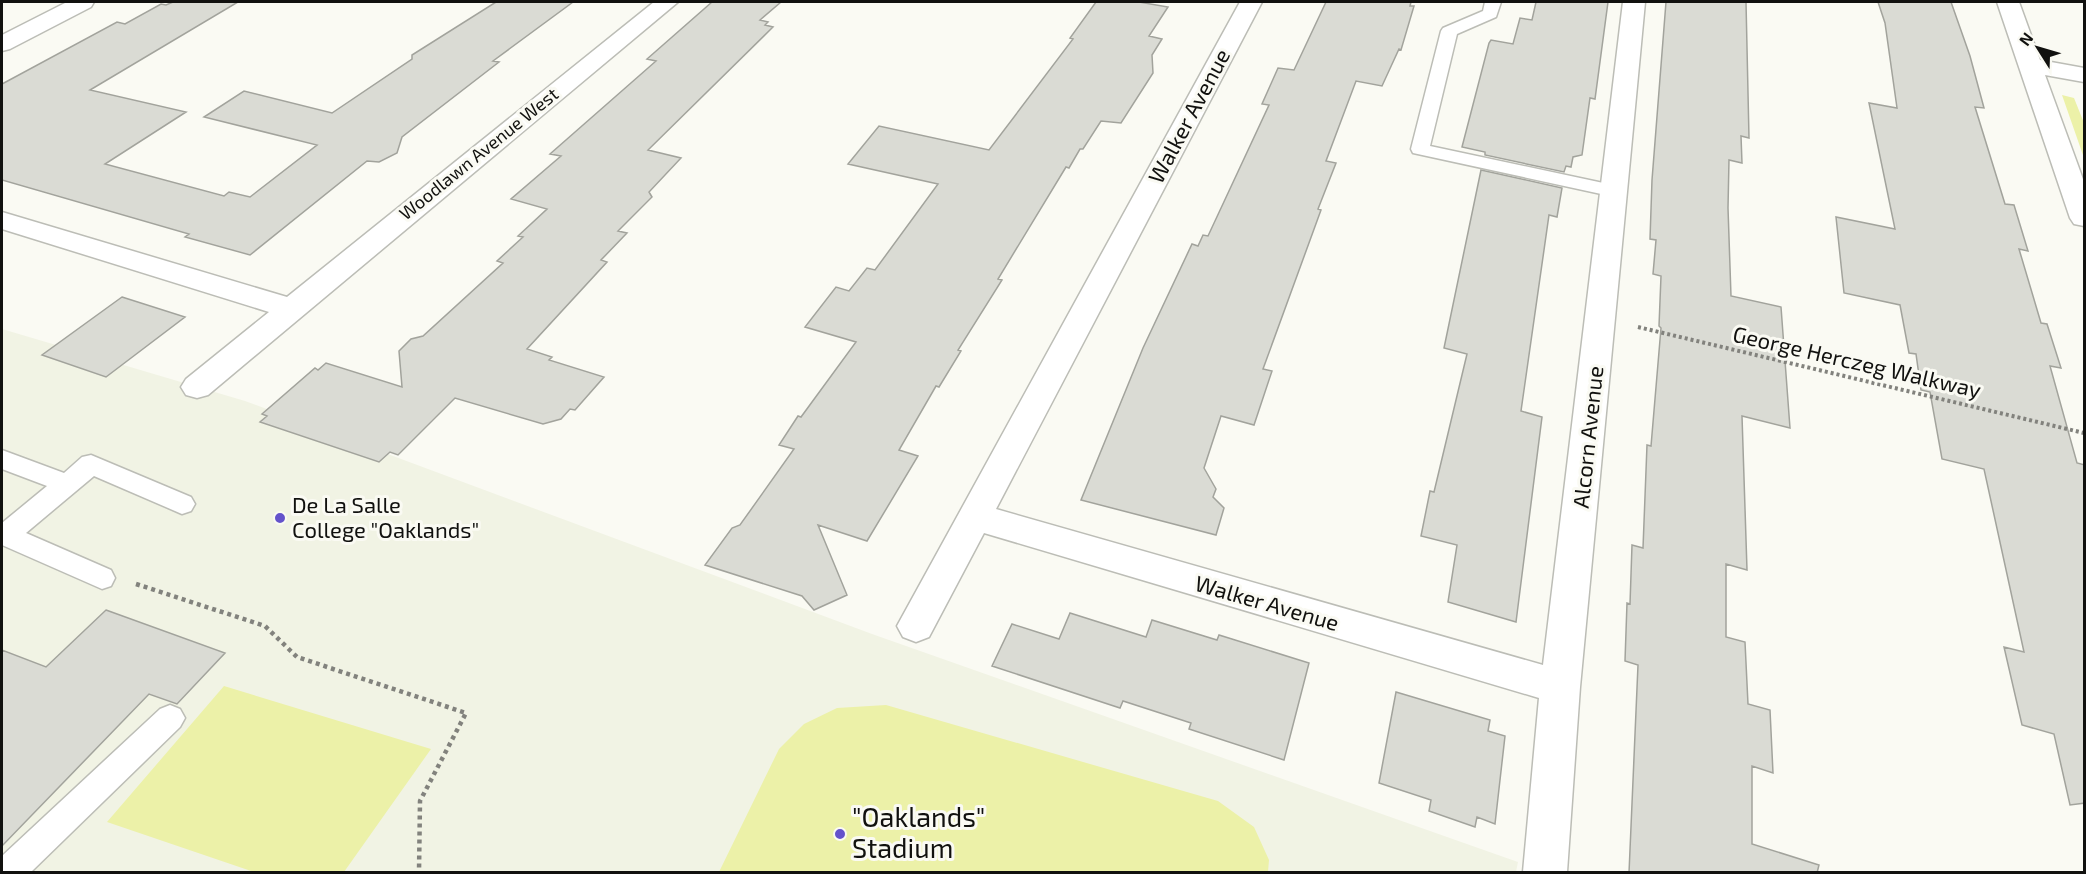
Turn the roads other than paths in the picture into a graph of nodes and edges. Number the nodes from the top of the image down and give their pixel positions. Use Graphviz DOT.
graph roads {
  1 [pos="83,2"];
  2 [pos="667,2"];
  3 [pos="1251,2"];
  4 [pos="1493,2"];
  5 [pos="1634,2"];
  6 [pos="2008,2"];
  7 [pos="2,44"];
  8 [pos="2031,65"];
  9 [pos="2085,75"];
  10 [pos="1615,191"];
  11 [pos="2085,218"];
  12 [pos="2,220"];
  13 [pos="292,309"];
  14 [pos="197,387"];
  15 [pos="2,459"];
  16 [pos="67,484"];
  17 [pos="182,504"];
  18 [pos="975,517"];
  19 [pos="102,578"];
  20 [pos="916,626"];
  21 [pos="1560,687"];
  22 [pos="170,718"];
  23 [pos="8,873"];
  24 [pos="1545,873"];
  1 -- 7 [label="street"];
  2 -- 13 [label="street, Woodlawn Avenue West"];
  3 -- 18 [label="street, Walker Avenue"];
  4 -- 10 [label="lane"];
  5 -- 10 [label="street, Alcorn Avenue"];
  6 -- 8 [label="street"];
  8 -- 9 [label="street"];
  8 -- 11 [label="street"];
  10 -- 21 [label="street, Alcorn Avenue"];
  12 -- 13 [label="street"];
  13 -- 14 [label="street, Woodlawn Avenue West"];
  15 -- 16 [label="lane"];
  16 -- 17 [label="lane"];
  16 -- 19 [label="lane"];
  18 -- 20 [label="street, Walker Avenue"];
  18 -- 21 [label="street, Walker Avenue"];
  21 -- 24 [label="street, Alcorn Avenue"];
  22 -- 23 [label="lane"];
}
